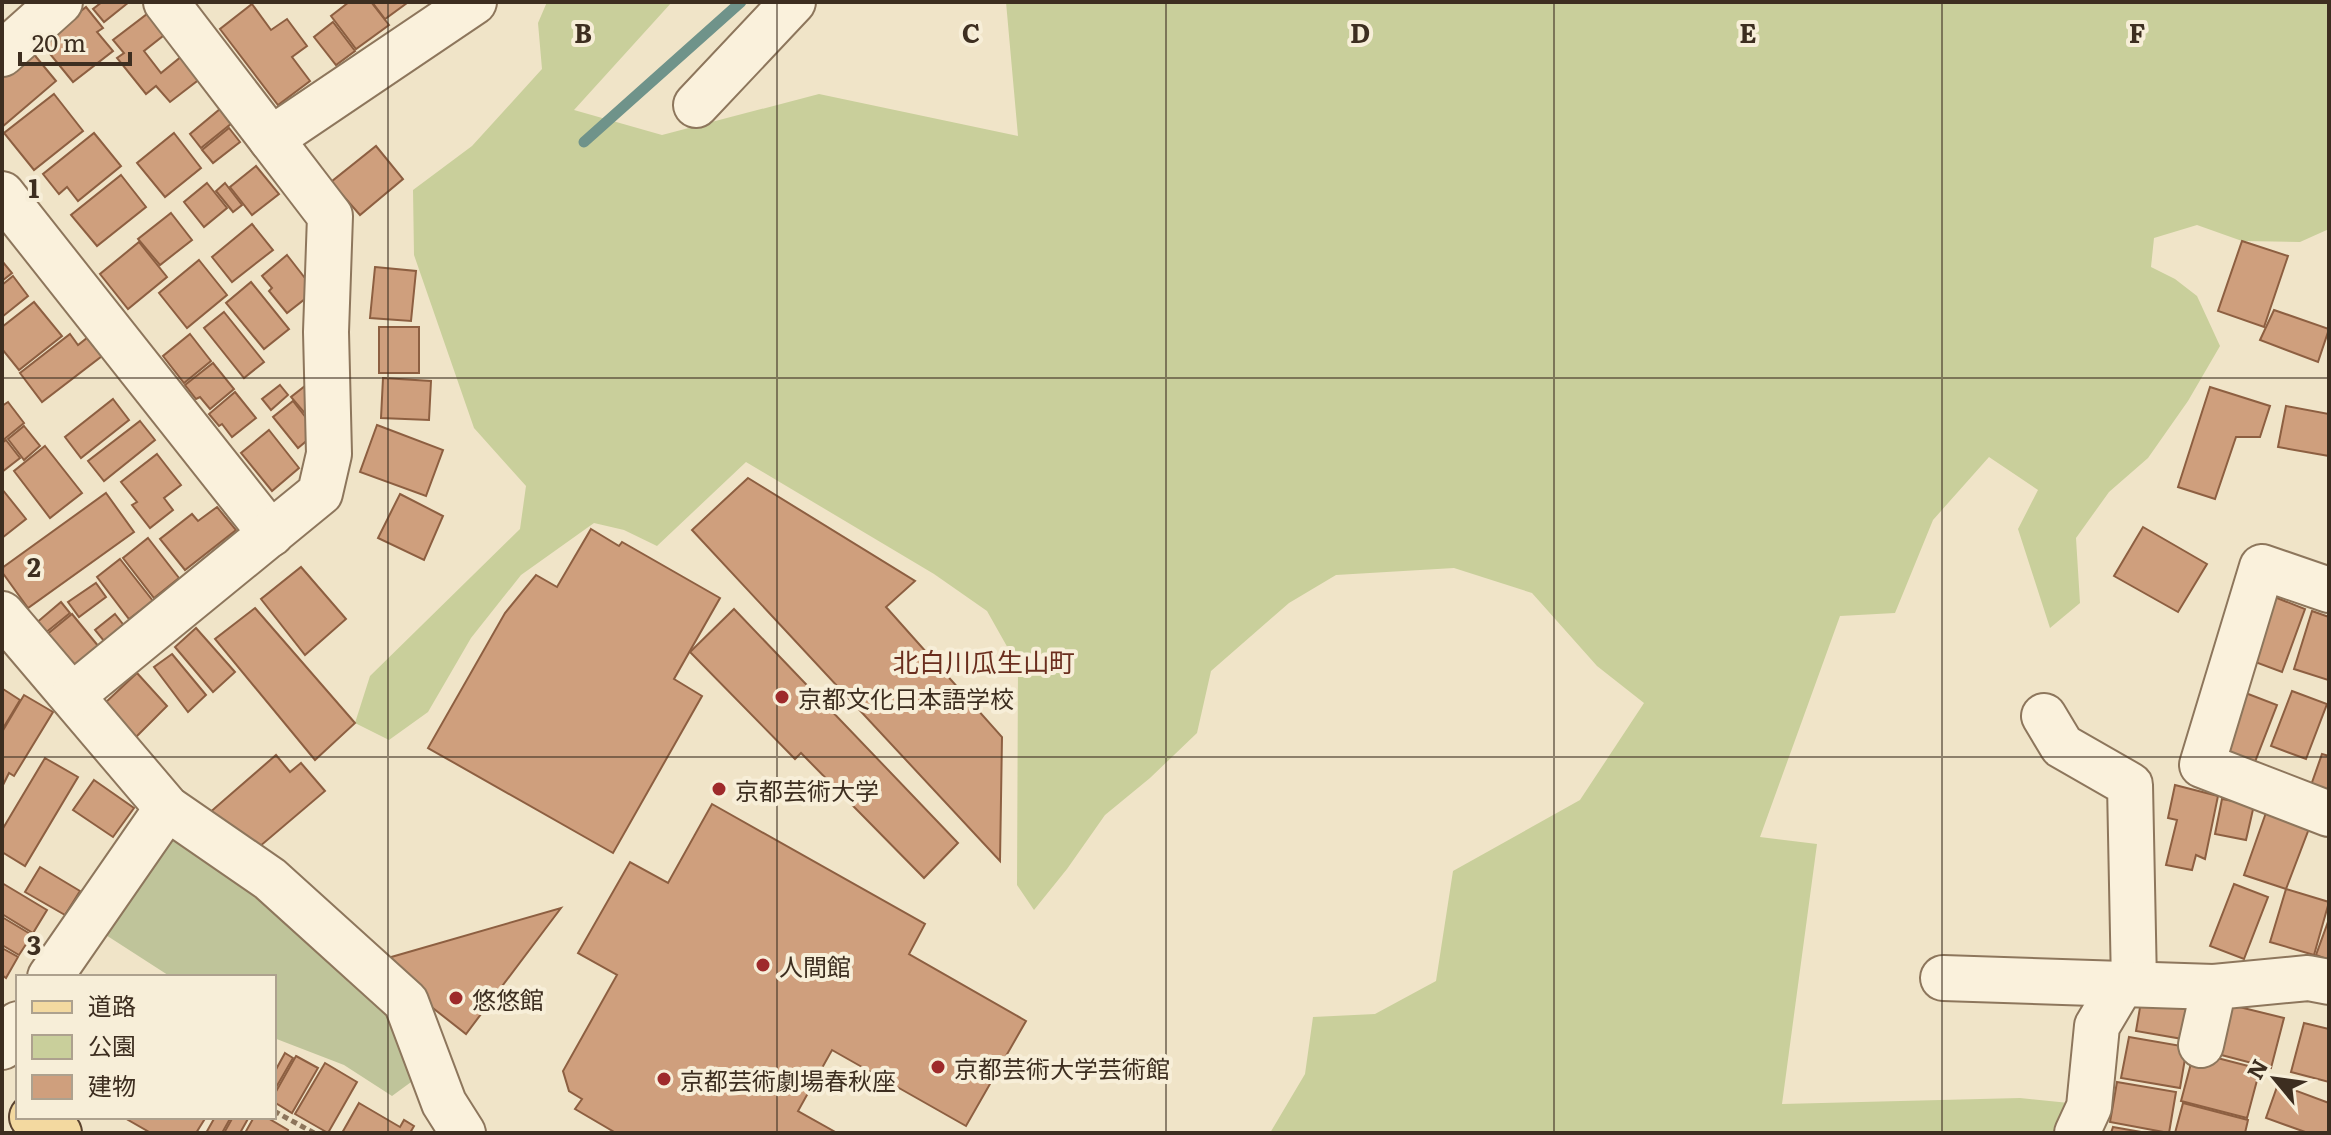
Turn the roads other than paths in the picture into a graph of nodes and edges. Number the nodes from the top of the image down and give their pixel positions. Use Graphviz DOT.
graph roads {
  1 [pos="60,2"];
  2 [pos="166,2"];
  3 [pos="474,2"];
  4 [pos="793,2"];
  5 [pos="2,54"];
  6 [pos="696,105"];
  7 [pos="271,139"];
  8 [pos="2,194"];
  9 [pos="271,534"];
  10 [pos="2329,590"];
  11 [pos="2,614"];
  12 [pos="73,695"];
  13 [pos="2044,716"];
  14 [pos="167,808"];
  15 [pos="2329,814"];
  16 [pos="51,975"];
  17 [pos="1943,978"];
  18 [pos="2329,982"];
  19 [pos="2128,984"];
  20 [pos="2214,987"];
  21 [pos="16,1027"];
  22 [pos="2201,1045"];
  23 [pos="2,1047"];
  24 [pos="35,1119"];
  25 [pos="59,1133"];
  26 [pos="463,1133"];
  27 [pos="2077,1133"];
  1 -- 5 [label="street"];
  2 -- 7 [label="street"];
  3 -- 7 [label="street"];
  4 -- 6 [label="street"];
  7 -- 9 [label="street"];
  8 -- 9 [label="street"];
  9 -- 12 [label="street"];
  10 -- 15 [label="street"];
  11 -- 12 [label="street"];
  12 -- 14 [label="street"];
  13 -- 19 [label="street"];
  14 -- 16 [label="street"];
  14 -- 26 [label="street"];
  17 -- 19 [label="street"];
  18 -- 20 [label="street"];
  19 -- 20 [label="street"];
  19 -- 27 [label="street"];
  20 -- 22 [label="street"];
  21 -- 23 [label="street"];
  24 -- 25 [label="main road"];
}
